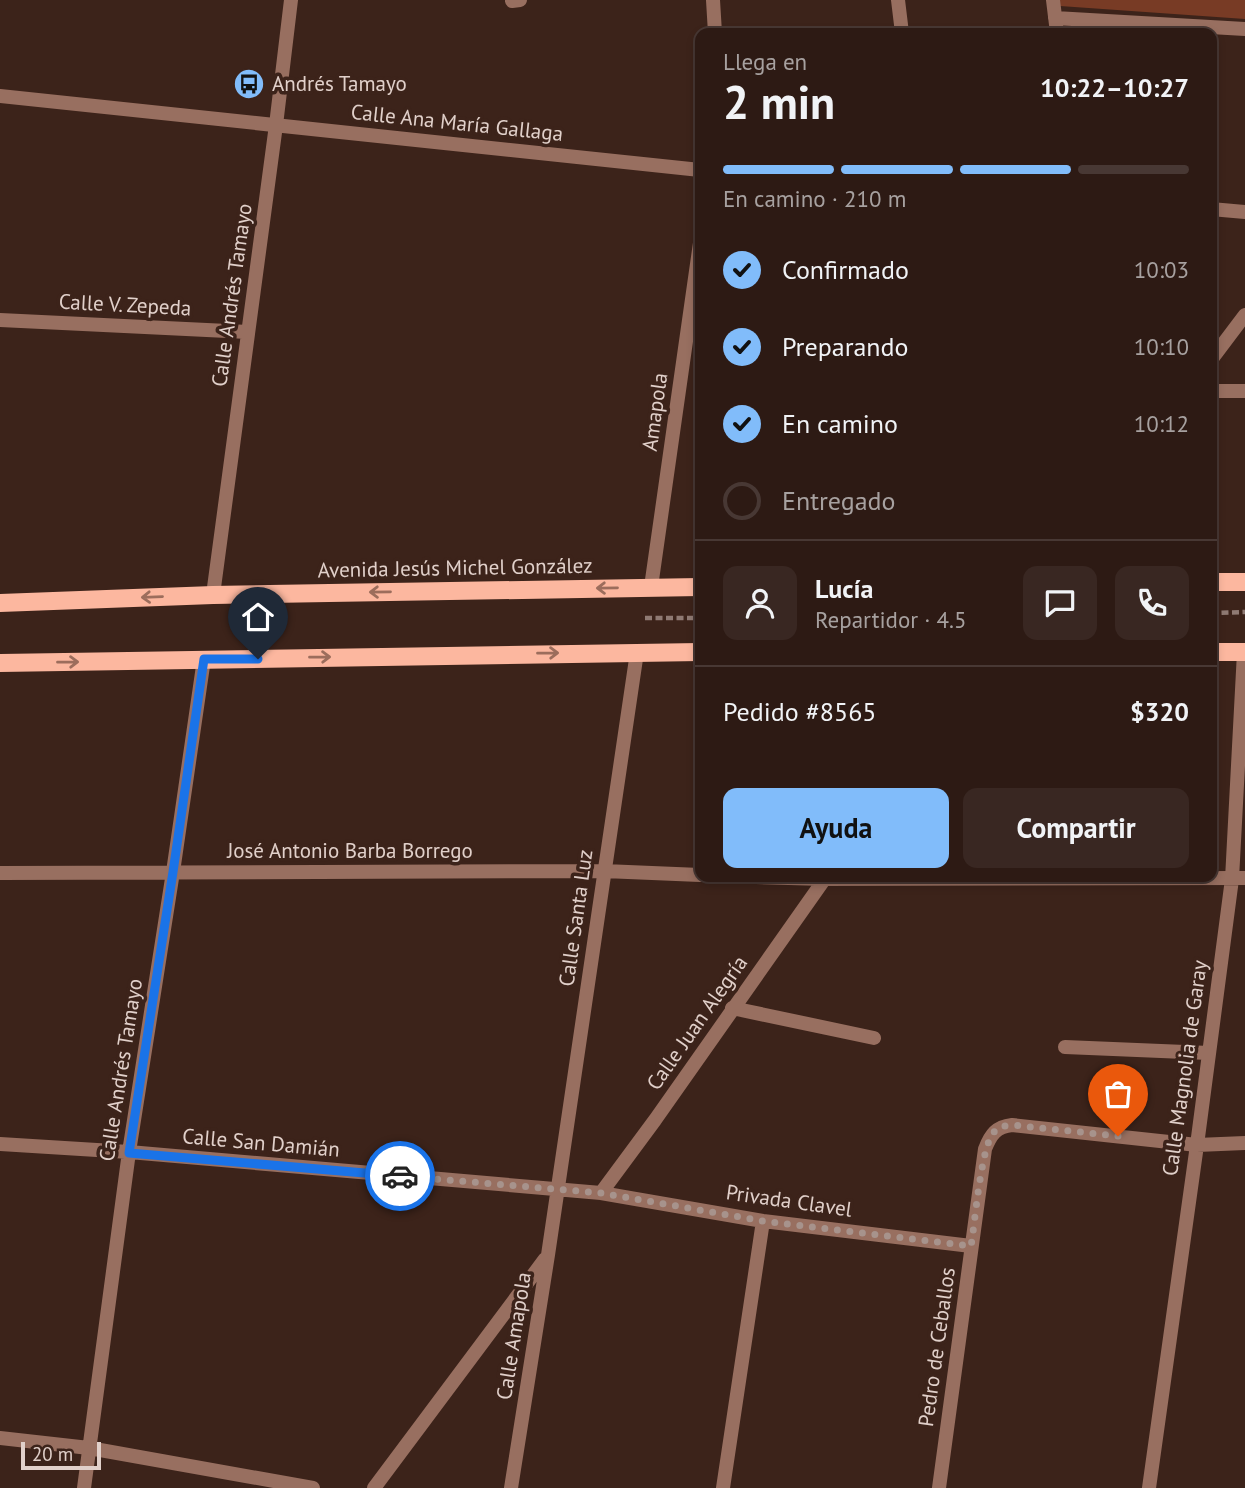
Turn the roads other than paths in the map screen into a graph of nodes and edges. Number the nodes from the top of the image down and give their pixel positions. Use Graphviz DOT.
graph roads {
  1 [pos="292,0"];
  2 [pos="520,0"];
  3 [pos="713,0"];
  4 [pos="898,0"];
  5 [pos="1053,0"];
  6 [pos="512,1"];
  7 [pos="1055,18"];
  8 [pos="715,28"];
  9 [pos="901,28"];
  10 [pos="1056,28"];
  11 [pos="1245,29"];
  12 [pos="0,96"];
  13 [pos="276,125"];
  14 [pos="695,169"];
  15 [pos="1217,210"];
  16 [pos="1245,212"];
  17 [pos="695,278"];
  18 [pos="1245,315"];
  19 [pos="0,320"];
  20 [pos="248,332"];
  21 [pos="1217,352"];
  22 [pos="1217,391"];
  23 [pos="1245,391"];
  24 [pos="1217,582"];
  25 [pos="1245,582"];
  26 [pos="651,587"];
  27 [pos="695,587"];
  28 [pos="213,595"];
  29 [pos="0,603"];
  30 [pos="637,652"];
  31 [pos="695,652"];
  32 [pos="1217,652"];
  33 [pos="1244,652"];
  34 [pos="204,659"];
  35 [pos="0,663"];
  36 [pos="604,871"];
  37 [pos="173,872"];
  38 [pos="0,873"];
  39 [pos="695,875"];
  40 [pos="1217,878"];
  41 [pos="1238,878"];
  42 [pos="822,882"];
  43 [pos="732,1008"];
  44 [pos="874,1038"];
  45 [pos="1065,1047"];
  46 [pos="1209,1053"];
  47 [pos="0,1143"];
  48 [pos="1245,1143"];
  49 [pos="1197,1145"];
  50 [pos="129,1153"];
  51 [pos="557,1190"];
  52 [pos="601,1193"];
  53 [pos="763,1221"];
  54 [pos="971,1246"];
  55 [pos="548,1255"];
  56 [pos="0,1438"];
  57 [pos="89,1448"];
  58 [pos="84,1488"];
  59 [pos="313,1488"];
  60 [pos="374,1488"];
  61 [pos="511,1488"];
  62 [pos="723,1488"];
  63 [pos="939,1488"];
  64 [pos="1149,1488"];
  1 -- 13 [label="street, Calle Andrés Tamayo"];
  2 -- 6 [label="street"];
  3 -- 8 [label="street"];
  4 -- 9 [label="street"];
  5 -- 7 [label="street"];
  7 -- 10 [label="street"];
  7 -- 11 [label="street"];
  12 -- 13 [label="street, Calle Ana María Gallaga"];
  13 -- 14 [label="street, Calle Ana María Gallaga"];
  13 -- 20 [label="street, Calle Andrés Tamayo"];
  15 -- 16 [label="street"];
  17 -- 26 [label="street, Amapola"];
  18 -- 21 [label="street"];
  19 -- 20 [label="street, Calle V. Zepeda"];
  20 -- 28 [label="street, Calle Andrés Tamayo"];
  22 -- 23 [label="street"];
  24 -- 25 [label="main road"];
  26 -- 27 [label="main road, Avenida Jesús Michel González"];
  26 -- 28 [label="main road, Avenida Jesús Michel González, one-way"];
  28 -- 29 [label="main road, Avenida Jesús Michel González, one-way"];
  30 -- 31 [label="main road"];
  34 -- 30 [label="main road, one-way"];
  30 -- 36 [label="street, Calle Santa Luz"];
  32 -- 33 [label="main road"];
  33 -- 41 [label="street, Calle Magnolia de Garay"];
  35 -- 34 [label="main road, one-way"];
  34 -- 37 [label="street, Calle Andrés Tamayo"];
  36 -- 37 [label="street, José Antonio Barba Borrego"];
  36 -- 39 [label="street, José Antonio Barba Borrego"];
  36 -- 51 [label="street, Calle Santa Luz"];
  37 -- 38 [label="street, José Antonio Barba Borrego"];
  37 -- 50 [label="street, Calle Andrés Tamayo"];
  40 -- 41 [label="street"];
  41 -- 46 [label="street, Calle Magnolia de Garay"];
  42 -- 43 [label="street, Calle Juan Alegría"];
  43 -- 44 [label="street"];
  43 -- 52 [label="street, Calle Juan Alegría"];
  45 -- 46 [label="street"];
  46 -- 49 [label="street, Calle Magnolia de Garay"];
  47 -- 50 [label="street, Calle San Damián"];
  48 -- 49 [label="street"];
  49 -- 54 [label="street, Pedro de Ceballos"];
  49 -- 64 [label="street, Calle Magnolia de Garay"];
  50 -- 51 [label="street, Calle San Damián"];
  50 -- 57 [label="street, Calle Andrés Tamayo"];
  51 -- 52 [label="street, Calle San Damián"];
  51 -- 55 [label="street, Calle Amapola"];
  52 -- 53 [label="street, Privada Clavel"];
  53 -- 54 [label="street, Privada Clavel"];
  53 -- 62 [label="street"];
  54 -- 63 [label="street, Pedro de Ceballos"];
  55 -- 60 [label="street"];
  55 -- 61 [label="street, Calle Amapola"];
  56 -- 57 [label="street"];
  57 -- 58 [label="street, Calle Andrés Tamayo"];
  57 -- 59 [label="street"];
}
